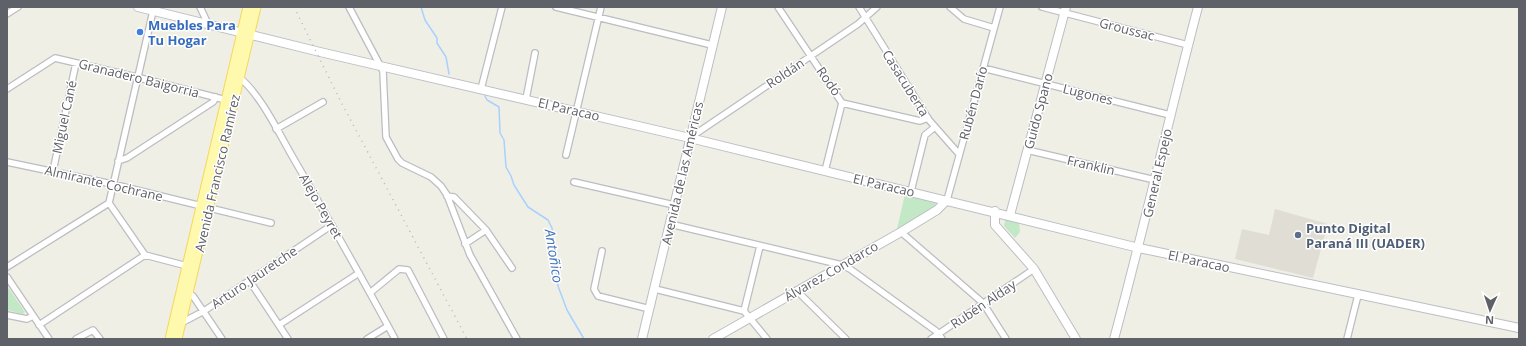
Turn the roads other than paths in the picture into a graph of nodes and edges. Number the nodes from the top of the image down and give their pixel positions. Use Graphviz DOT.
graph roads {
  1 [pos="18,7"];
  2 [pos="138,7"];
  3 [pos="200,7"];
  4 [pos="248,7"];
  5 [pos="256,7"];
  6 [pos="349,7"];
  7 [pos="502,7"];
  8 [pos="556,7"];
  9 [pos="601,7"];
  10 [pos="722,7"];
  11 [pos="778,7"];
  12 [pos="859,7"];
  13 [pos="877,7"];
  14 [pos="950,7"];
  15 [pos="1000,7"];
  16 [pos="1042,7"];
  17 [pos="1198,7"];
  18 [pos="152,10"];
  19 [pos="1065,10"];
  20 [pos="7,14"];
  21 [pos="598,17"];
  22 [pos="866,18"];
  23 [pos="208,24"];
  24 [pos="994,28"];
  25 [pos="246,33"];
  26 [pos="712,45"];
  27 [pos="1188,45"];
  28 [pos="536,53"];
  29 [pos="811,55"];
  30 [pos="76,63"];
  31 [pos="380,66"];
  32 [pos="983,68"];
  33 [pos="136,77"];
  34 [pos="240,78"];
  35 [pos="1045,83"];
  36 [pos="7,89"];
  37 [pos="482,89"];
  38 [pos="216,97"];
  39 [pos="526,99"];
  40 [pos="226,100"];
  41 [pos="323,102"];
  42 [pos="842,103"];
  43 [pos="576,111"];
  44 [pos="1170,115"];
  45 [pos="928,118"];
  46 [pos="935,127"];
  47 [pos="276,129"];
  48 [pos="690,138"];
  49 [pos="1027,150"];
  50 [pos="959,154"];
  51 [pos="566,155"];
  52 [pos="118,161"];
  53 [pos="7,162"];
  54 [pos="53,171"];
  55 [pos="826,171"];
  56 [pos="1155,180"];
  57 [pos="574,182"];
  58 [pos="112,184"];
  59 [pos="911,191"];
  60 [pos="447,196"];
  61 [pos="946,200"];
  62 [pos="109,203"];
  63 [pos="674,205"];
  64 [pos="205,206"];
  65 [pos="994,211"];
  66 [pos="1010,215"];
  67 [pos="271,223"];
  68 [pos="670,224"];
  69 [pos="332,225"];
  70 [pos="486,230"];
  71 [pos="901,232"];
  72 [pos="465,244"];
  73 [pos="760,246"];
  74 [pos="1139,248"];
  75 [pos="602,251"];
  76 [pos="145,255"];
  77 [pos="842,265"];
  78 [pos="187,266"];
  79 [pos="7,267"];
  80 [pos="512,268"];
  81 [pos="1034,269"];
  82 [pos="359,273"];
  83 [pos="7,277"];
  84 [pos="250,280"];
  85 [pos="655,289"];
  86 [pos="185,291"];
  87 [pos="797,291"];
  88 [pos="371,292"];
  89 [pos="1358,295"];
  90 [pos="983,303"];
  91 [pos="650,309"];
  92 [pos="204,311"];
  93 [pos="744,311"];
  94 [pos="7,315"];
  95 [pos="33,316"];
  96 [pos="751,318"];
  97 [pos="178,321"];
  98 [pos="279,324"];
  99 [pos="39,325"];
  100 [pos="388,326"];
  101 [pos="1519,328"];
  102 [pos="940,336"];
  103 [pos="49,339"];
  104 [pos="76,339"];
  105 [pos="100,339"];
  106 [pos="170,339"];
  107 [pos="177,339"];
  108 [pos="222,339"];
  109 [pos="288,339"];
  110 [pos="367,339"];
  111 [pos="395,339"];
  112 [pos="444,339"];
  113 [pos="517,339"];
  114 [pos="642,339"];
  115 [pos="713,339"];
  116 [pos="767,339"];
  117 [pos="846,339"];
  118 [pos="931,339"];
  119 [pos="1006,339"];
  120 [pos="1076,339"];
  121 [pos="1114,339"];
  122 [pos="1347,339"];
  1 -- 20 [label="street"];
  2 -- 18 [label="main road, El Paracao"];
  3 -- 23 [label="street"];
  4 -- 25 [label="main road, Avenida Francisco Ramírez"];
  5 -- 25 [label="main road, Avenida Francisco Ramírez"];
  6 -- 31 [label="street"];
  7 -- 37 [label="street"];
  8 -- 21 [label="street"];
  9 -- 21 [label="street"];
  10 -- 26 [label="main road, Avenida de las Américas"];
  11 -- 29 [label="street, Rodó"];
  12 -- 22 [label="street, Casacuberta"];
  13 -- 22 [label="street, Roldán"];
  14 -- 24 [label="street"];
  15 -- 24 [label="street, Rubén Darío"];
  16 -- 19 [label="street, Groussac"];
  17 -- 27 [label="main road, General Espejo"];
  18 -- 23 [label="main road, El Paracao"];
  18 -- 33 [label="street"];
  19 -- 27 [label="street, Groussac"];
  19 -- 35 [label="main road, Guido Spano"];
  21 -- 26 [label="street"];
  21 -- 43 [label="street"];
  22 -- 29 [label="street, Roldán"];
  22 -- 45 [label="street, Casacuberta"];
  23 -- 25 [label="main road, El Paracao"];
  24 -- 32 [label="street, Rubén Darío"];
  25 -- 31 [label="main road, El Paracao"];
  25 -- 34 [label="main road, Avenida Francisco Ramírez"];
  25 -- 40 [label="main road, Avenida Francisco Ramírez"];
  26 -- 48 [label="main road, Avenida de las Américas"];
  27 -- 44 [label="main road, General Espejo"];
  28 -- 39 [label="street"];
  29 -- 42 [label="street, Rodó"];
  29 -- 48 [label="street, Roldán"];
  30 -- 33 [label="street, Granadero Baigorria"];
  30 -- 36 [label="street, Granadero Baigorria"];
  30 -- 54 [label="street, Miguel Cané"];
  31 -- 37 [label="main road, El Paracao"];
  31 -- 60 [label="street"];
  32 -- 35 [label="street, Lugones"];
  32 -- 50 [label="street, Rubén Darío"];
  33 -- 38 [label="street, Granadero Baigorria"];
  33 -- 52 [label="street"];
  34 -- 47 [label="street, Alejo Peyret"];
  34 -- 64 [label="main road, Avenida Francisco Ramírez"];
  35 -- 44 [label="street, Lugones"];
  35 -- 49 [label="main road, Guido Spano"];
  37 -- 39 [label="main road, El Paracao"];
  38 -- 40 [label="street, Granadero Baigorria"];
  38 -- 52 [label="street"];
  39 -- 43 [label="main road, El Paracao"];
  40 -- 64 [label="main road, Avenida Francisco Ramírez"];
  41 -- 47 [label="street"];
  42 -- 45 [label="street, Rodó"];
  42 -- 55 [label="street"];
  43 -- 48 [label="main road, El Paracao"];
  43 -- 51 [label="street"];
  44 -- 56 [label="main road, General Espejo"];
  45 -- 46 [label="street, Casacuberta"];
  46 -- 50 [label="street, Casacuberta"];
  46 -- 59 [label="street"];
  47 -- 69 [label="street, Alejo Peyret"];
  48 -- 55 [label="main road, El Paracao"];
  48 -- 63 [label="main road, Avenida de las Américas"];
  49 -- 56 [label="street, Franklin"];
  49 -- 66 [label="main road, Guido Spano"];
  50 -- 61 [label="street, Rubén Darío"];
  52 -- 58 [label="street"];
  53 -- 54 [label="street, Almirante Cochrane"];
  54 -- 58 [label="street, Almirante Cochrane"];
  55 -- 59 [label="main road, El Paracao"];
  56 -- 74 [label="main road, General Espejo"];
  57 -- 63 [label="street"];
  58 -- 62 [label="street"];
  58 -- 64 [label="street, Almirante Cochrane"];
  59 -- 61 [label="main road, El Paracao"];
  60 -- 70 [label="street"];
  60 -- 72 [label="street"];
  61 -- 65 [label="main road, El Paracao"];
  61 -- 71 [label="main road, Álvarez Condarco"];
  62 -- 76 [label="street"];
  62 -- 79 [label="street"];
  63 -- 68 [label="main road, Avenida de las Américas"];
  64 -- 67 [label="street, Almirante Cochrane"];
  64 -- 78 [label="main road, Avenida Francisco Ramírez"];
  64 -- 86 [label="main road, Avenida Francisco Ramírez"];
  65 -- 66 [label="main road, El Paracao"];
  65 -- 81 [label="main road"];
  66 -- 74 [label="main road, El Paracao"];
  68 -- 73 [label="street"];
  68 -- 85 [label="main road, Avenida de las Américas"];
  69 -- 82 [label="street, Alejo Peyret"];
  69 -- 84 [label="street, Arturo Jauretche"];
  70 -- 72 [label="street"];
  70 -- 80 [label="street"];
  71 -- 77 [label="main road, Álvarez Condarco"];
  71 -- 90 [label="street"];
  72 -- 113 [label="street"];
  73 -- 77 [label="street"];
  73 -- 93 [label="street"];
  74 -- 89 [label="main road, El Paracao"];
  74 -- 121 [label="main road, General Espejo"];
  75 -- 91 [label="street"];
  76 -- 78 [label="street"];
  76 -- 99 [label="street"];
  77 -- 87 [label="main road, Álvarez Condarco"];
  77 -- 102 [label="street"];
  78 -- 86 [label="main road, Avenida Francisco Ramírez"];
  81 -- 90 [label="street, Rubén Alday"];
  81 -- 120 [label="main road"];
  82 -- 88 [label="street, Alejo Peyret"];
  82 -- 98 [label="street"];
  83 -- 95 [label="street"];
  84 -- 92 [label="street, Arturo Jauretche"];
  84 -- 98 [label="street"];
  85 -- 91 [label="main road, Avenida de las Américas"];
  85 -- 93 [label="street"];
  86 -- 92 [label="street"];
  86 -- 97 [label="main road, Avenida Francisco Ramírez"];
  87 -- 96 [label="main road, Álvarez Condarco"];
  87 -- 117 [label="street"];
  88 -- 100 [label="street, Alejo Peyret"];
  88 -- 112 [label="street"];
  89 -- 101 [label="main road, El Paracao"];
  89 -- 122 [label="street"];
  90 -- 102 [label="street, Rubén Alday"];
  90 -- 119 [label="street"];
  91 -- 114 [label="main road, Avenida de las Américas"];
  92 -- 97 [label="street, Arturo Jauretche"];
  92 -- 108 [label="street"];
  93 -- 96 [label="street"];
  94 -- 95 [label="street"];
  95 -- 99 [label="street"];
  96 -- 115 [label="main road, Álvarez Condarco"];
  96 -- 116 [label="street"];
  97 -- 106 [label="main road, Avenida Francisco Ramírez"];
  97 -- 107 [label="main road, Avenida Francisco Ramírez"];
  98 -- 109 [label="street"];
  99 -- 103 [label="street"];
  100 -- 110 [label="street"];
  100 -- 111 [label="street, Alejo Peyret"];
  102 -- 118 [label="street, Rubén Alday"];
  104 -- 105 [label="street"];
}
